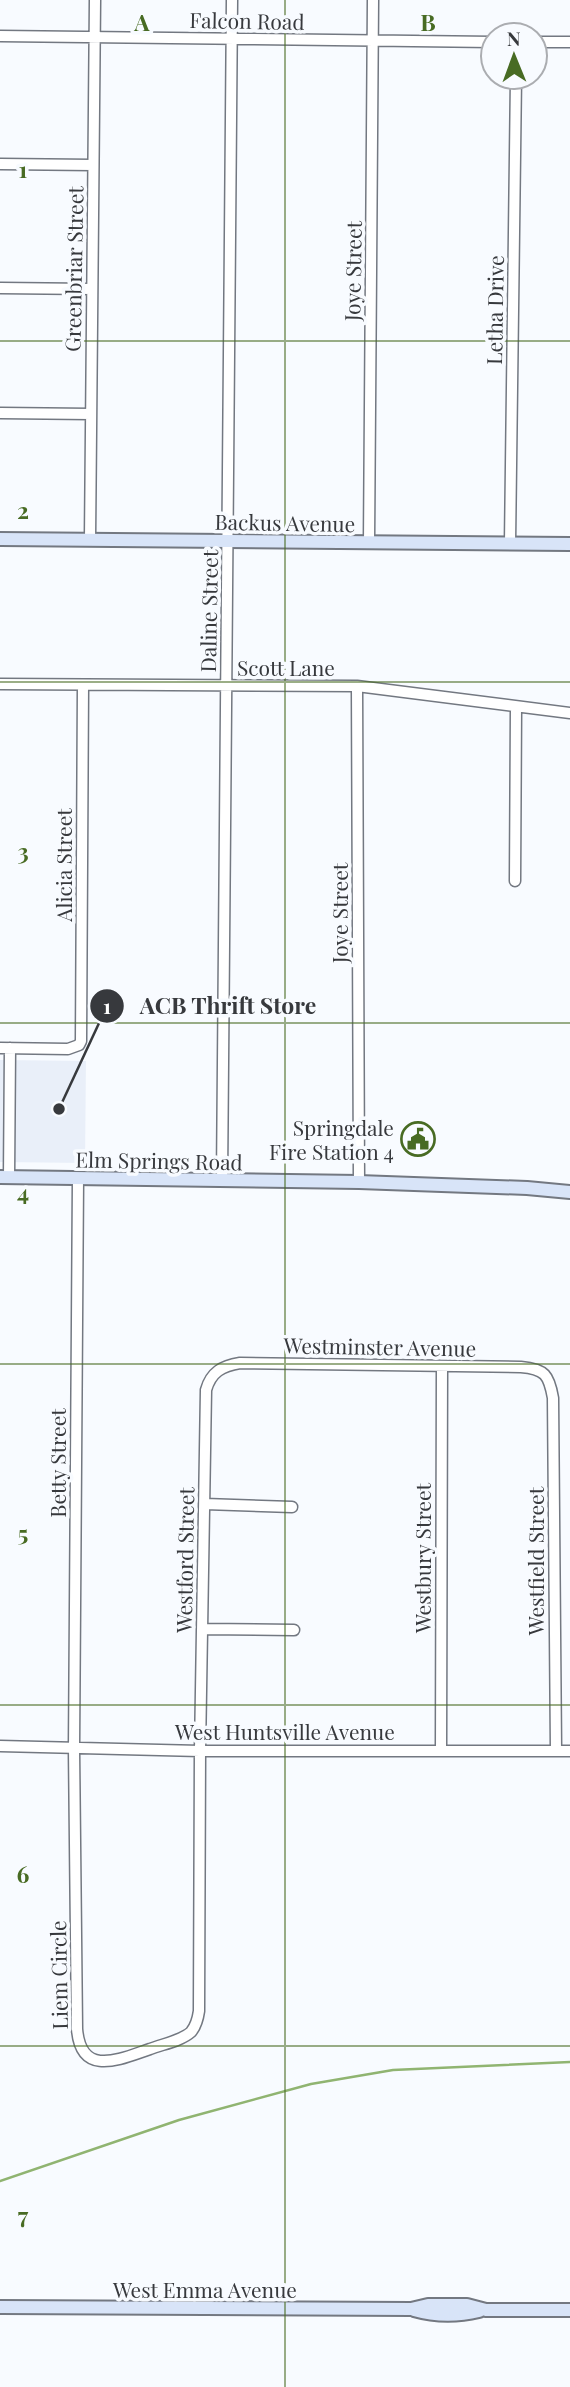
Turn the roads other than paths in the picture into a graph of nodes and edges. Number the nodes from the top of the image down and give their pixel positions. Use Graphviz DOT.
graph roads {
  1 [pos="94,0"];
  2 [pos="232,0"];
  3 [pos="373,0"];
  4 [pos="0,36"];
  5 [pos="94,37"];
  6 [pos="231,39"];
  7 [pos="373,40"];
  8 [pos="479,42"];
  9 [pos="549,42"];
  10 [pos="570,42"];
  11 [pos="516,91"];
  12 [pos="0,164"];
  13 [pos="93,165"];
  14 [pos="0,288"];
  15 [pos="92,289"];
  16 [pos="0,413"];
  17 [pos="91,414"];
  18 [pos="0,539"];
  19 [pos="90,539"];
  20 [pos="228,541"];
  21 [pos="369,542"];
  22 [pos="510,543"];
  23 [pos="570,544"];
  24 [pos="0,684"];
  25 [pos="83,685"];
  26 [pos="226,686"];
  27 [pos="357,686"];
  28 [pos="516,707"];
  29 [pos="570,713"];
  30 [pos="515,881"];
  31 [pos="5,1048"];
  32 [pos="5,1177"];
  33 [pos="78,1179"];
  34 [pos="222,1181"];
  35 [pos="359,1182"];
  36 [pos="570,1192"];
  37 [pos="442,1366"];
  38 [pos="215,1371"];
  39 [pos="545,1374"];
  40 [pos="205,1504"];
  41 [pos="292,1507"];
  42 [pos="202,1629"];
  43 [pos="295,1630"];
  44 [pos="0,1746"];
  45 [pos="74,1749"];
  46 [pos="556,1750"];
  47 [pos="200,1751"];
  48 [pos="441,1751"];
  49 [pos="570,1751"];
  50 [pos="0,2306"];
  51 [pos="570,2311"];
  1 -- 5 [label="street, Greenbriar Street"];
  2 -- 6 [label="street, Daline Street"];
  3 -- 7 [label="street, Joye Street"];
  4 -- 5 [label="street, Falcon Road"];
  5 -- 6 [label="street, Falcon Road"];
  5 -- 13 [label="street, Greenbriar Street"];
  6 -- 7 [label="street, Falcon Road"];
  6 -- 20 [label="street, Daline Street"];
  7 -- 8 [label="street, Falcon Road"];
  7 -- 21 [label="street, Joye Street"];
  9 -- 10 [label="street"];
  11 -- 22 [label="street, Letha Drive"];
  12 -- 13 [label="street"];
  13 -- 15 [label="street, Greenbriar Street"];
  14 -- 15 [label="street"];
  15 -- 17 [label="street, Greenbriar Street"];
  16 -- 17 [label="street"];
  17 -- 19 [label="street, Greenbriar Street"];
  18 -- 19 [label="street, Backus Avenue"];
  19 -- 20 [label="street, Backus Avenue"];
  20 -- 21 [label="street, Backus Avenue"];
  20 -- 26 [label="street, Daline Street"];
  21 -- 22 [label="street, Backus Avenue"];
  22 -- 23 [label="street, Backus Avenue"];
  24 -- 25 [label="street, Scott Lane"];
  25 -- 26 [label="street, Scott Lane"];
  25 -- 31 [label="street, Alicia Street"];
  26 -- 27 [label="street, Scott Lane"];
  26 -- 34 [label="street, Daline Street"];
  27 -- 28 [label="street, Scott Lane"];
  27 -- 35 [label="street, Joye Street"];
  28 -- 29 [label="street, Scott Lane"];
  28 -- 30 [label="street"];
  31 -- 32 [label="street"];
  32 -- 33 [label="street, Elm Springs Road"];
  33 -- 34 [label="street, Elm Springs Road"];
  33 -- 45 [label="street, Betty Street"];
  34 -- 35 [label="street, Elm Springs Road"];
  35 -- 36 [label="street, Elm Springs Road"];
  37 -- 38 [label="street, Westminster Avenue"];
  37 -- 39 [label="street, Westminster Avenue"];
  37 -- 48 [label="street, Westbury Street"];
  38 -- 40 [label="street, Westford Street"];
  39 -- 46 [label="street, Westfield Street"];
  40 -- 41 [label="street"];
  40 -- 42 [label="street, Westford Street"];
  42 -- 43 [label="street"];
  42 -- 47 [label="street, Westford Street"];
  44 -- 45 [label="street, West Huntsville Avenue"];
  45 -- 47 [label="street, West Huntsville Avenue"];
  45 -- 47 [label="street, Liem Circle"];
  46 -- 48 [label="street, West Huntsville Avenue"];
  46 -- 49 [label="street, West Huntsville Avenue"];
  47 -- 48 [label="street, West Huntsville Avenue"];
  50 -- 51 [label="street, West Emma Avenue"];
}
